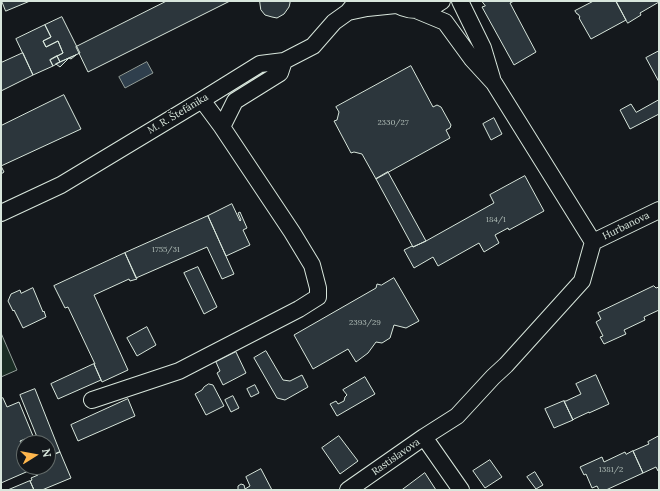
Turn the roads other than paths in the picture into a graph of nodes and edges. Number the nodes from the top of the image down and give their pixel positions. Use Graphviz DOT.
graph roads {
  1 [pos="442,1"];
  2 [pos="460,1"];
  3 [pos="393,3"];
  4 [pos="353,6"];
  5 [pos="416,10"];
  6 [pos="284,61"];
  7 [pos="494,83"];
  8 [pos="202,100"];
  9 [pos="222,127"];
  10 [pos="659,210"];
  11 [pos="1,213"];
  12 [pos="593,242"];
  13 [pos="92,400"];
  14 [pos="424,437"];
  15 [pos="348,490"];
  16 [pos="461,490"];
  1 -- 5 [label="street"];
  2 -- 7 [label="street"];
  3 -- 4 [label="street"];
  3 -- 5 [label="street"];
  4 -- 6 [label="street, M. R. Štefánika"];
  5 -- 7 [label="street"];
  6 -- 8 [label="street, M. R. Štefánika"];
  6 -- 9 [label="street"];
  7 -- 12 [label="street"];
  8 -- 9 [label="street"];
  8 -- 11 [label="street, M. R. Štefánika"];
  9 -- 13 [label="street"];
  10 -- 12 [label="street, Hurbanova"];
  12 -- 14 [label="street, Rastislavova"];
  14 -- 15 [label="street, Rastislavova"];
  14 -- 16 [label="street"];
}
